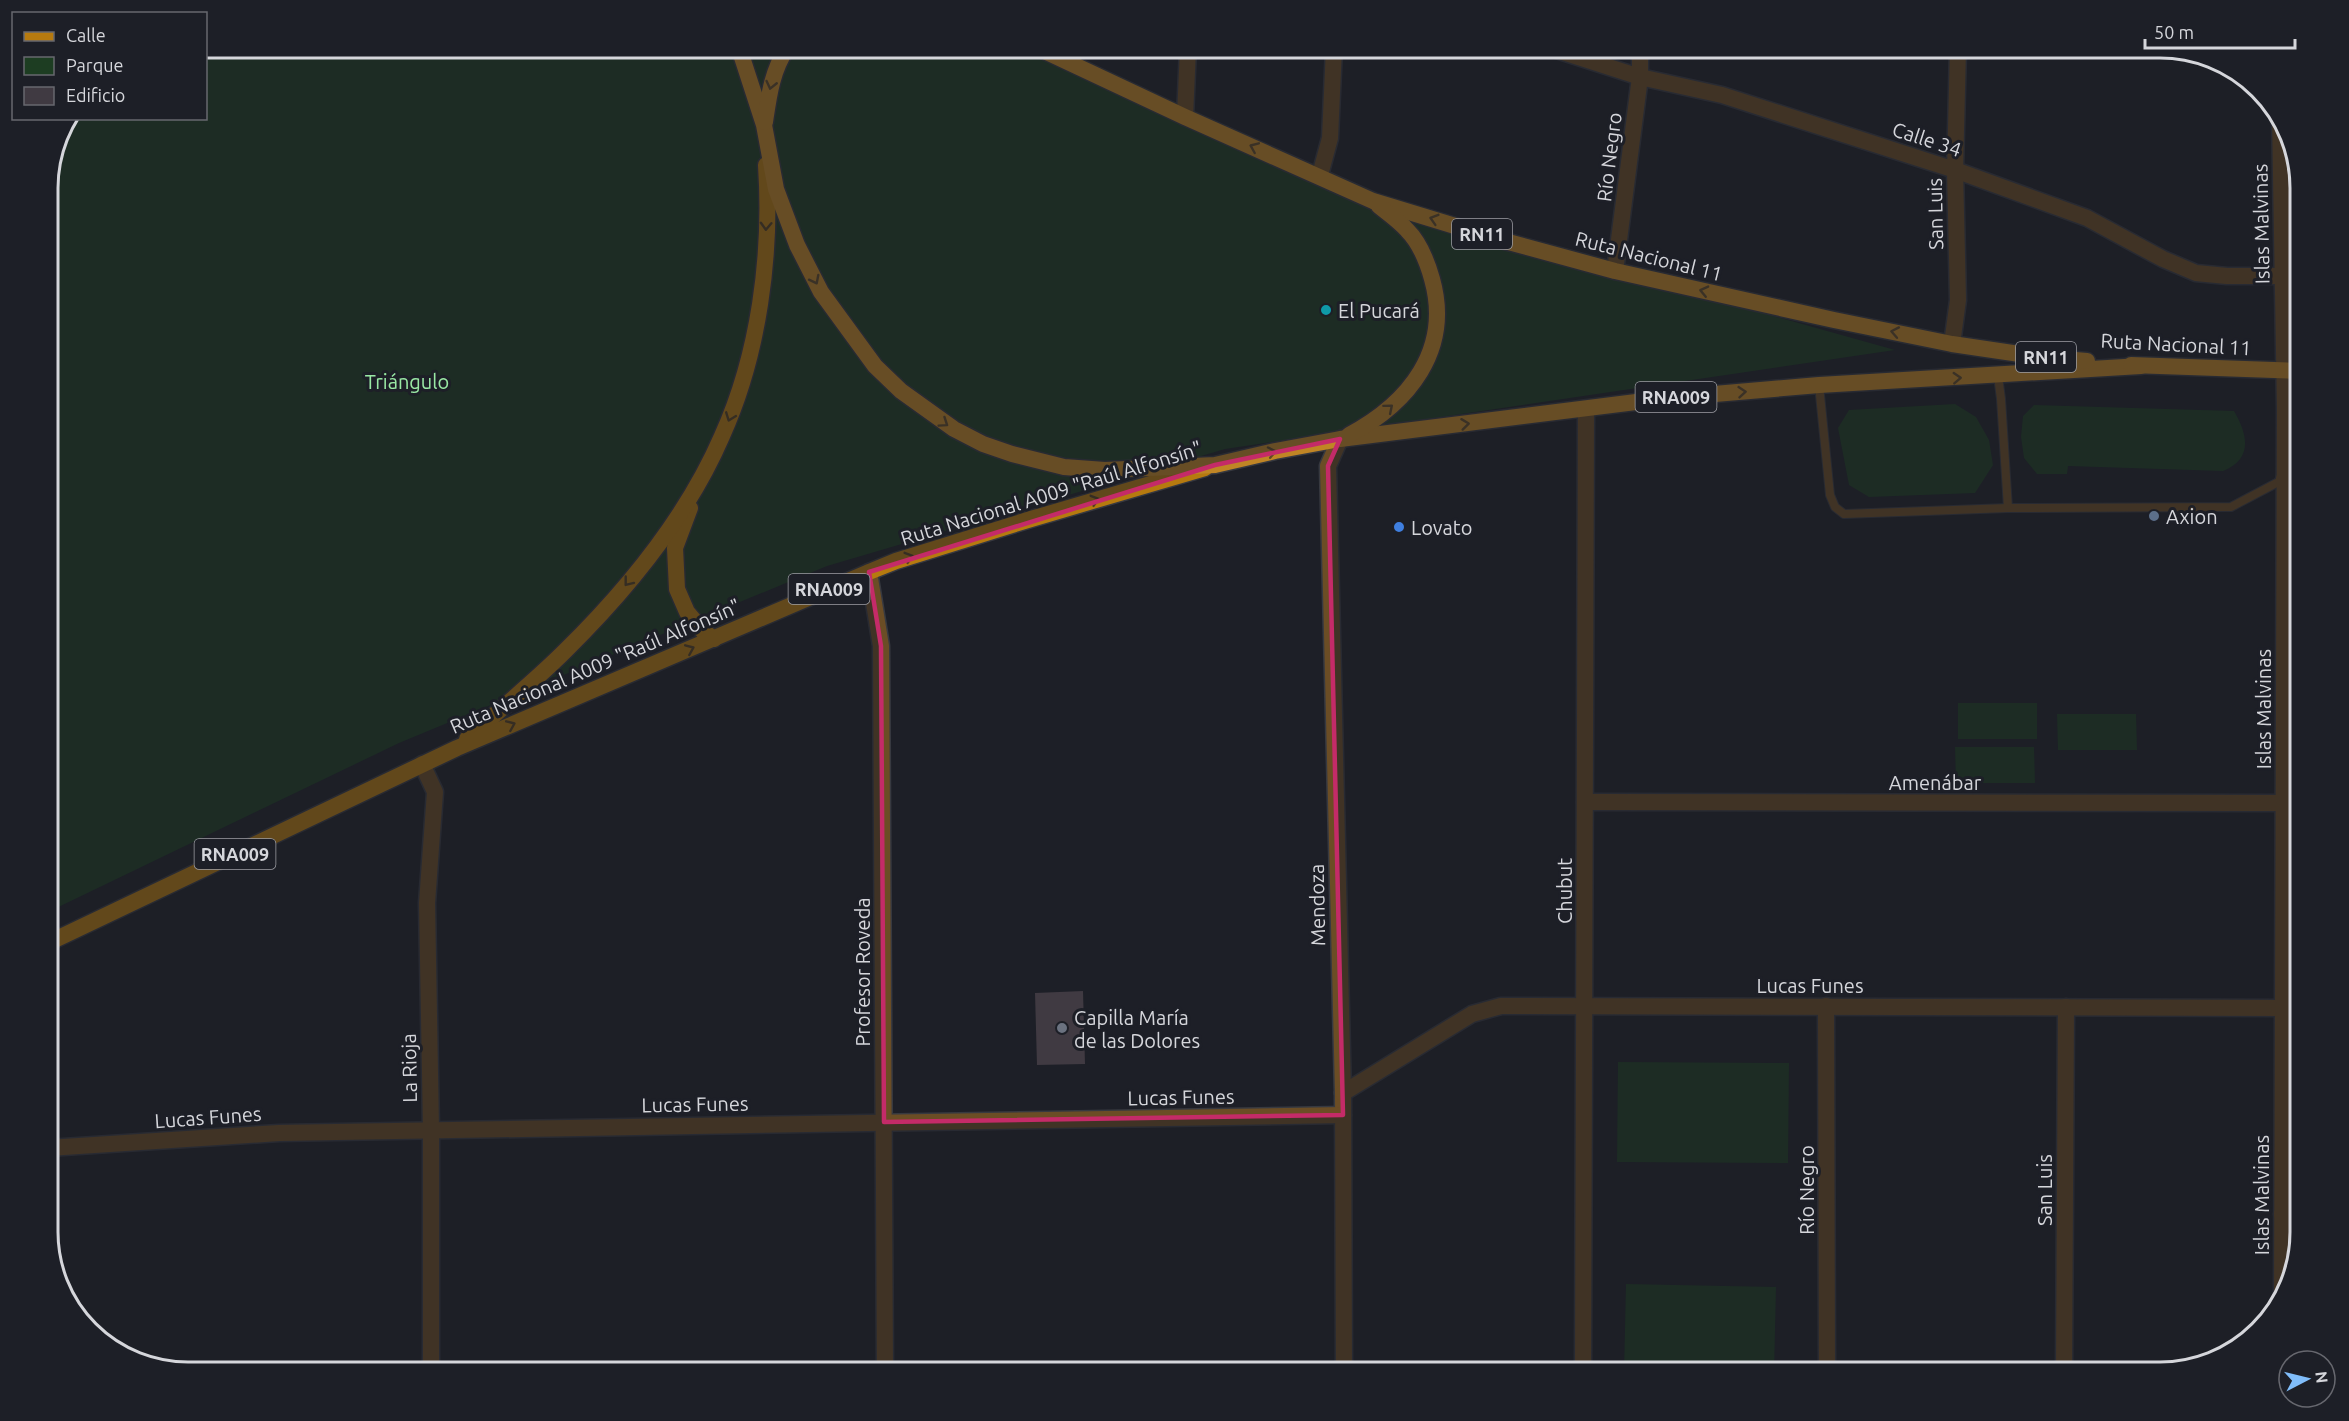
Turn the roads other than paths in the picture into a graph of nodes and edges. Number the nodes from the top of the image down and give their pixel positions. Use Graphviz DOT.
graph roads {
  1 [pos="743,58"];
  2 [pos="781,58"];
  3 [pos="1059,58"];
  4 [pos="1188,58"];
  5 [pos="1334,58"];
  6 [pos="1581,58"];
  7 [pos="1640,58"];
  8 [pos="1958,58"];
  9 [pos="1640,77"];
  10 [pos="1185,117"];
  11 [pos="764,126"];
  12 [pos="2281,139"];
  13 [pos="1955,171"];
  14 [pos="1320,175"];
  15 [pos="1373,201"];
  16 [pos="1615,271"];
  17 [pos="2284,276"];
  18 [pos="2290,297"];
  19 [pos="2284,304"];
  20 [pos="1952,344"];
  21 [pos="2290,349"];
  22 [pos="2142,366"];
  23 [pos="2290,371"];
  24 [pos="1998,375"];
  25 [pos="1819,385"];
  26 [pos="1586,409"];
  27 [pos="1340,439"];
  28 [pos="1215,465"];
  29 [pos="701,476"];
  30 [pos="2290,480"];
  31 [pos="2007,508"];
  32 [pos="869,572"];
  33 [pos="2290,587"];
  34 [pos="714,639"];
  35 [pos="457,748"];
  36 [pos="422,764"];
  37 [pos="1586,802"];
  38 [pos="2284,803"];
  39 [pos="59,938"];
  40 [pos="1584,1006"];
  41 [pos="1826,1006"];
  42 [pos="2066,1007"];
  43 [pos="2283,1009"];
  44 [pos="2290,1009"];
  45 [pos="1343,1093"];
  46 [pos="1343,1115"];
  47 [pos="884,1122"];
  48 [pos="431,1129"];
  49 [pos="59,1147"];
  50 [pos="2282,1215"];
  51 [pos="2290,1215"];
  52 [pos="2282,1279"];
  53 [pos="431,1363"];
  54 [pos="885,1363"];
  55 [pos="1344,1363"];
  56 [pos="1583,1363"];
  57 [pos="1827,1363"];
  58 [pos="2064,1363"];
  1 -- 11 [label="highway, RNA009"];
  2 -- 11 [label="highway, RNA009, one-way"];
  3 -- 10 [label="highway, Ruta Nacional 11 / RN11"];
  4 -- 10 [label="street"];
  5 -- 14 [label="street"];
  6 -- 9 [label="street, Calle 34"];
  7 -- 9 [label="street, Río Negro"];
  8 -- 13 [label="street, San Luis"];
  9 -- 13 [label="street, Calle 34"];
  9 -- 16 [label="street, Río Negro"];
  14 -- 10 [label="highway, Ruta Nacional 11 / RN11, one-way"];
  11 -- 28 [label="highway, RNA009, one-way"];
  11 -- 29 [label="main road, RNA009, one-way"];
  12 -- 17 [label="street, Islas Malvinas"];
  13 -- 17 [label="street, Calle 34"];
  13 -- 20 [label="street, San Luis"];
  14 -- 15 [label="highway, Ruta Nacional 11 / RN11"];
  16 -- 15 [label="highway, Ruta Nacional 11 / RN11, one-way"];
  27 -- 15 [label="highway, RNA009, one-way"];
  20 -- 16 [label="highway, Ruta Nacional 11 / RN11, one-way"];
  17 -- 19 [label="street, Islas Malvinas"];
  18 -- 19 [label="lane"];
  19 -- 21 [label="street, Islas Malvinas"];
  20 -- 22 [label="highway, Ruta Nacional 11 / RN11"];
  22 -- 23 [label="highway, Ruta Nacional 11 / RN11"];
  22 -- 24 [label="highway, Ruta Nacional A009 \"Raúl Alfonsín\" / RNA009"];
  25 -- 24 [label="highway, Ruta Nacional A009 \"Raúl Alfonsín\" / RNA009, one-way"];
  24 -- 31 [label="lane"];
  26 -- 25 [label="highway, Ruta Nacional A009 \"Raúl Alfonsín\" / RNA009, one-way"];
  25 -- 31 [label="lane"];
  27 -- 26 [label="highway, Ruta Nacional A009 \"Raúl Alfonsín\" / RNA009, one-way"];
  26 -- 37 [label="street, Chubut"];
  28 -- 27 [label="highway, Ruta Nacional A009 \"Raúl Alfonsín\" / RNA009, one-way"];
  27 -- 45 [label="street, Mendoza"];
  32 -- 28 [label="main road, Ruta Nacional A009 \"Raúl Alfonsín\" / RNA009, one-way"];
  29 -- 34 [label="main road"];
  29 -- 35 [label="main road, RNA009, one-way"];
  30 -- 31 [label="lane"];
  32 -- 34 [label="main road, Ruta Nacional A009 \"Raúl Alfonsín\" / RNA009"];
  32 -- 47 [label="street, Profesor Roveda"];
  33 -- 38 [label="street, Islas Malvinas"];
  35 -- 34 [label="main road, Ruta Nacional A009 \"Raúl Alfonsín\" / RNA009, one-way"];
  35 -- 36 [label="main road, Ruta Nacional A009 \"Raúl Alfonsín\" / RNA009"];
  36 -- 39 [label="main road, Ruta Nacional A009 \"Raúl Alfonsín\" / RNA009"];
  36 -- 48 [label="street, La Rioja"];
  37 -- 38 [label="street, Amenábar"];
  37 -- 40 [label="street, Chubut"];
  38 -- 43 [label="street, Islas Malvinas"];
  40 -- 41 [label="street, Lucas Funes"];
  40 -- 45 [label="street, Lucas Funes"];
  40 -- 56 [label="street, Chubut"];
  41 -- 42 [label="street, Lucas Funes"];
  41 -- 57 [label="street, Río Negro"];
  42 -- 43 [label="street, Lucas Funes"];
  42 -- 58 [label="street, San Luis"];
  43 -- 44 [label="street, Lucas Funes"];
  43 -- 50 [label="street, Islas Malvinas"];
  45 -- 46 [label="street, Mendoza"];
  46 -- 47 [label="street, Lucas Funes"];
  46 -- 55 [label="street, Mendoza"];
  47 -- 48 [label="street, Lucas Funes"];
  47 -- 54 [label="street, Profesor Roveda"];
  48 -- 49 [label="street, Lucas Funes"];
  48 -- 53 [label="street, La Rioja"];
  50 -- 51 [label="street"];
  50 -- 52 [label="street, Islas Malvinas"];
}
